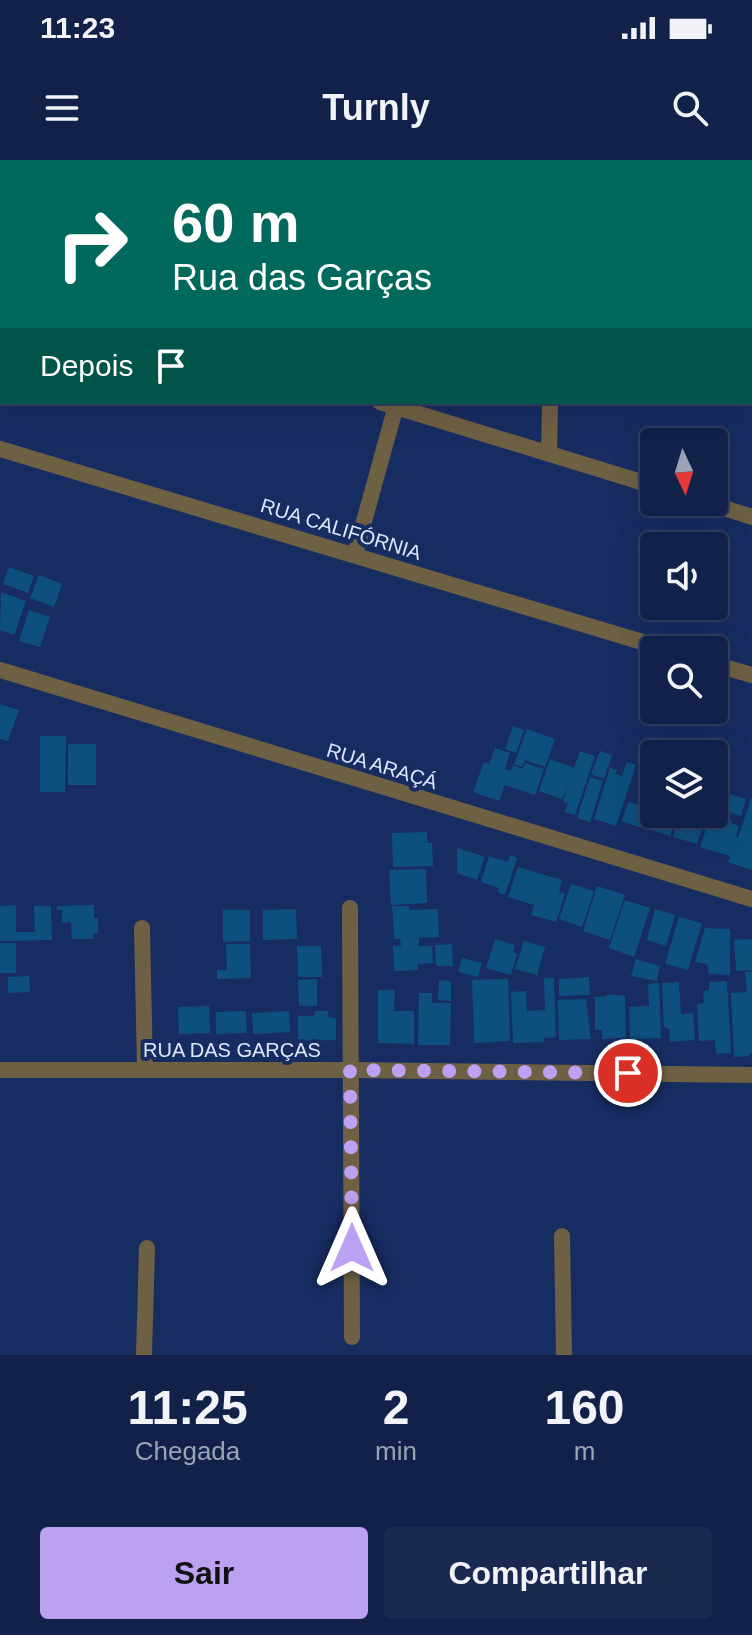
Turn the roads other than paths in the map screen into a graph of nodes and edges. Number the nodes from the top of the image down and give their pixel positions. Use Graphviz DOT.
graph roads {
  1 [pos="391,404"];
  2 [pos="550,404"];
  3 [pos="0,449"];
  4 [pos="549,454"];
  5 [pos="640,482"];
  6 [pos="728,509"];
  7 [pos="752,517"];
  8 [pos="355,554"];
  9 [pos="640,641"];
  10 [pos="728,668"];
  11 [pos="0,670"];
  12 [pos="752,675"];
  13 [pos="752,899"];
  14 [pos="350,908"];
  15 [pos="142,928"];
  16 [pos="0,1070"];
  17 [pos="145,1070"];
  18 [pos="350,1070"];
  19 [pos="752,1075"];
  20 [pos="562,1236"];
  21 [pos="147,1248"];
  22 [pos="352,1337"];
  23 [pos="144,1355"];
  24 [pos="564,1355"];
  1 -- 4 [label="street"];
  1 -- 8 [label="street"];
  2 -- 4 [label="street"];
  3 -- 8 [label="street, RUA CALIFÓRNIA"];
  4 -- 5 [label="street"];
  6 -- 7 [label="street"];
  8 -- 9 [label="street, RUA CALIFÓRNIA"];
  10 -- 12 [label="street"];
  11 -- 13 [label="street, RUA ARAÇÁ"];
  14 -- 18 [label="street"];
  15 -- 17 [label="street"];
  16 -- 17 [label="street, RUA DAS GARÇAS"];
  17 -- 18 [label="street, RUA DAS GARÇAS"];
  18 -- 19 [label="street, RUA DAS GARÇAS"];
  18 -- 22 [label="street"];
  20 -- 24 [label="street"];
  21 -- 23 [label="street"];
}
